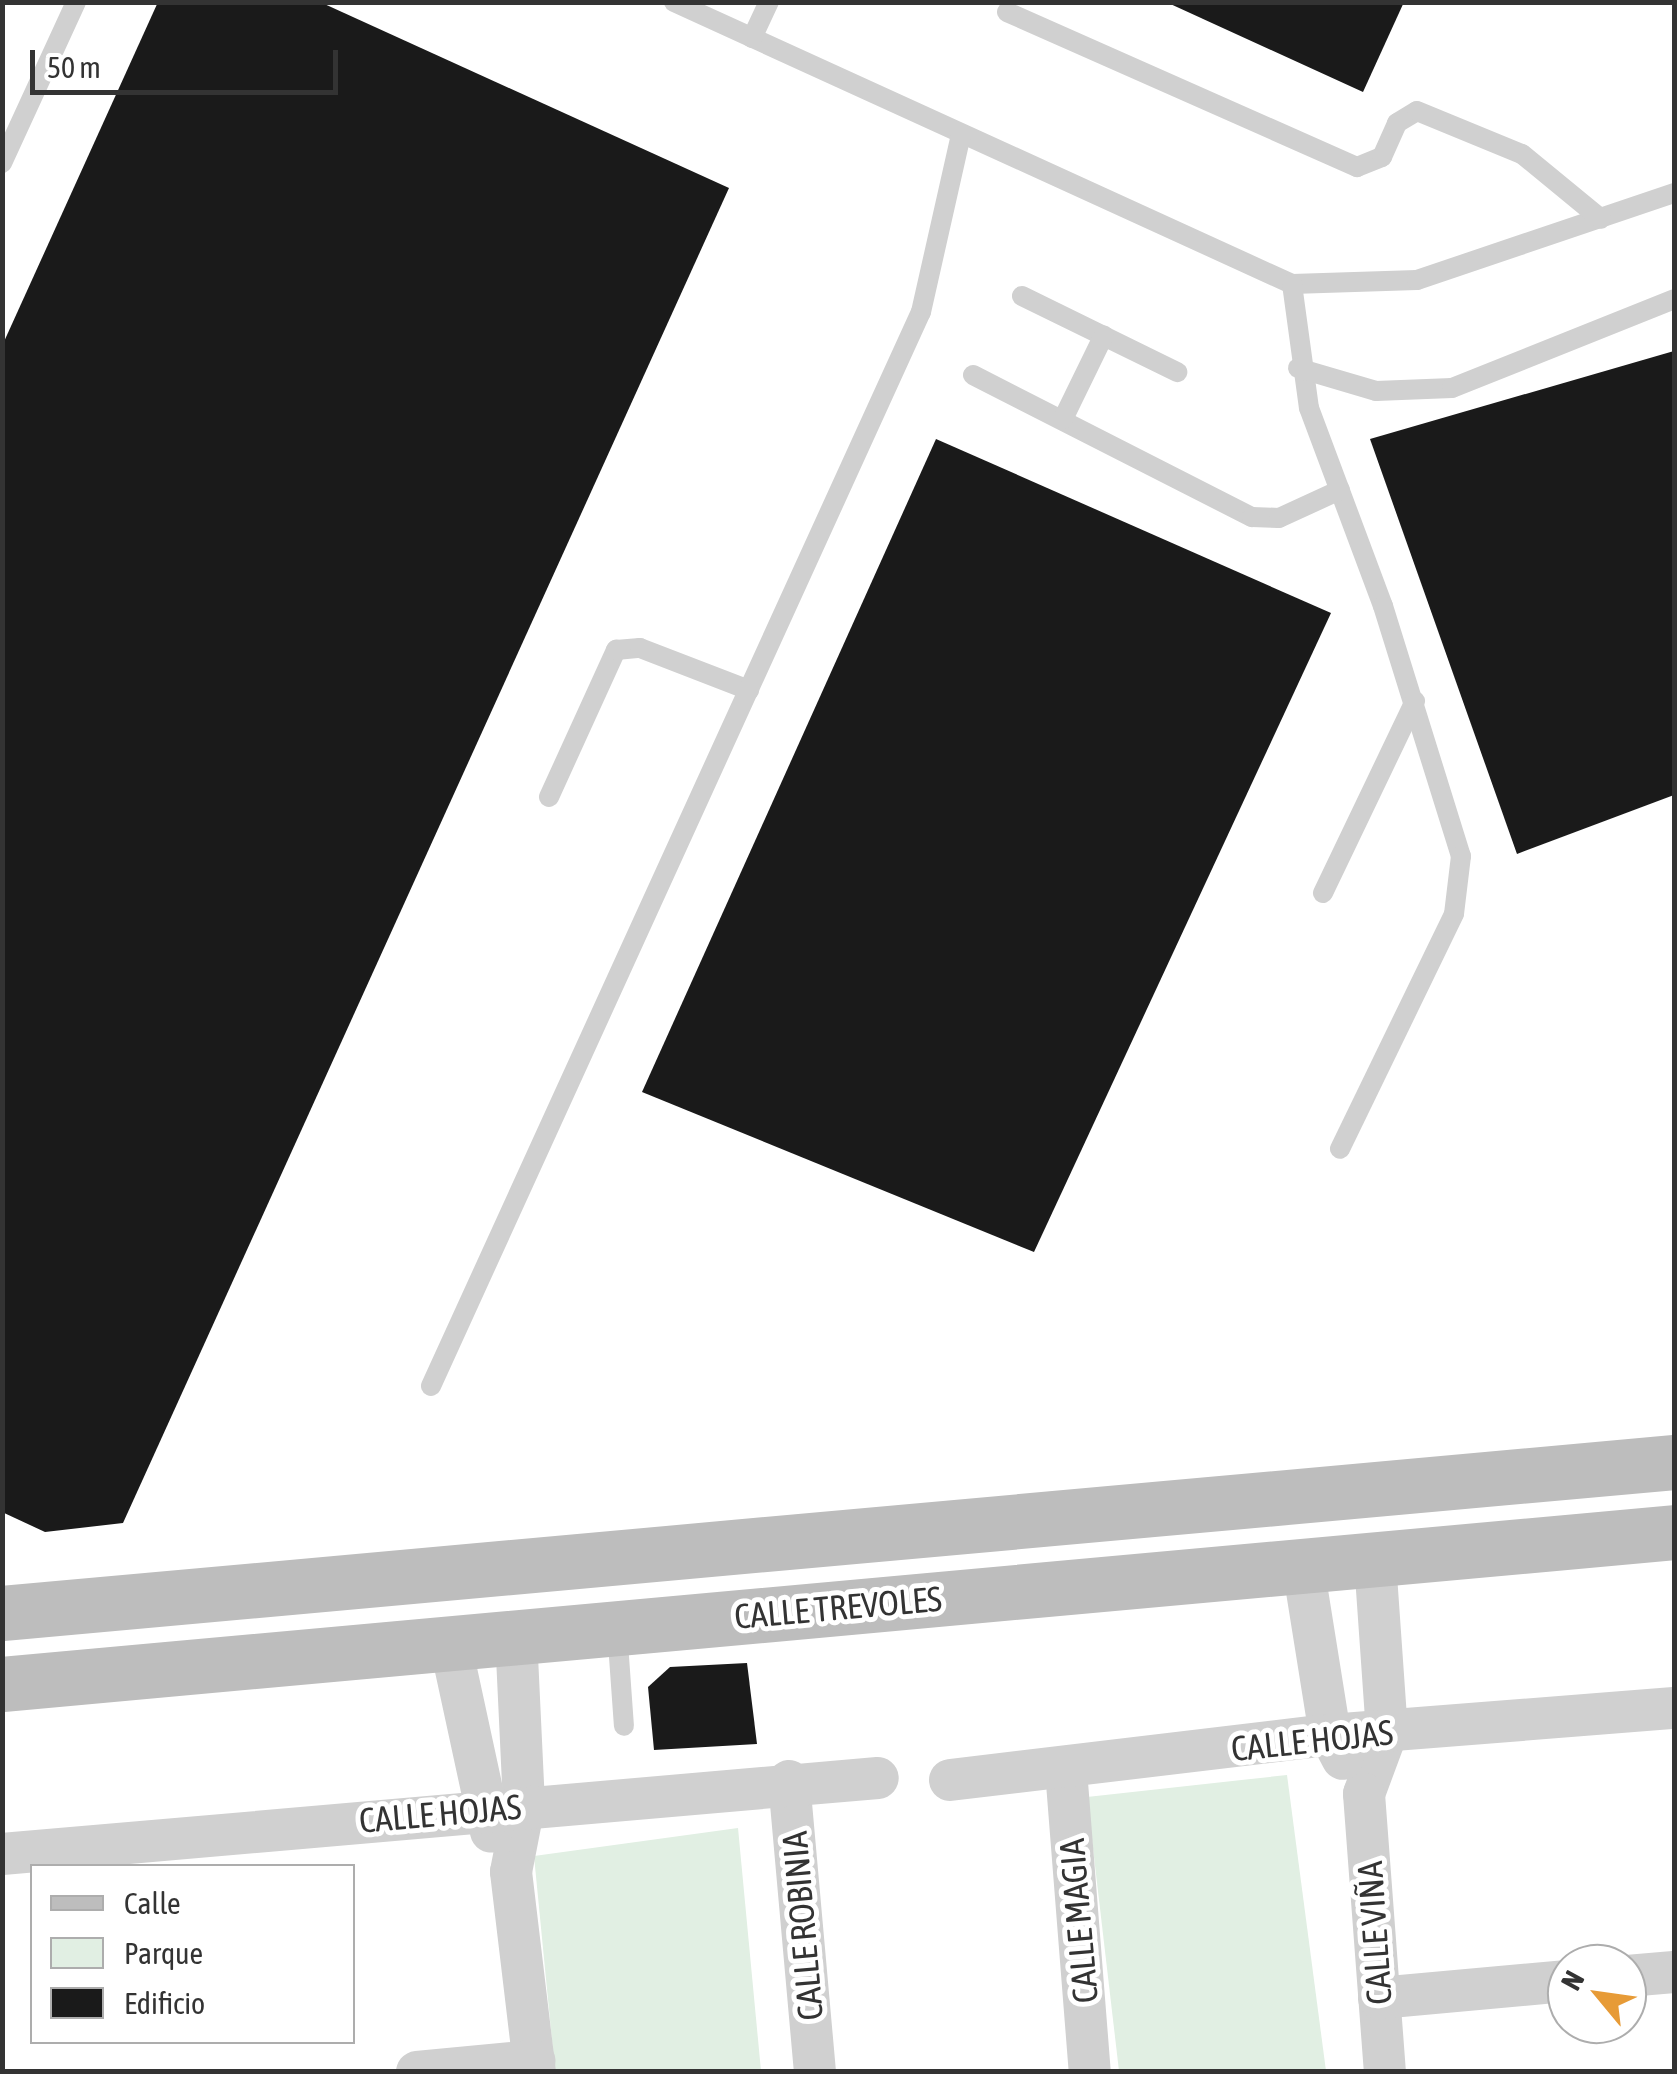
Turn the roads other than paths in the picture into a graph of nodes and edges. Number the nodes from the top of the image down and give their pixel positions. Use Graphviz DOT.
graph roads {
  1 [pos="76,2"];
  2 [pos="674,2"];
  3 [pos="768,2"];
  4 [pos="1007,12"];
  5 [pos="752,38"];
  6 [pos="962,134"];
  7 [pos="2,163"];
  8 [pos="1674,193"];
  9 [pos="1600,219"];
  10 [pos="1292,284"];
  11 [pos="1022,296"];
  12 [pos="1674,298"];
  13 [pos="1104,336"];
  14 [pos="1298,368"];
  15 [pos="1177,372"];
  16 [pos="973,376"];
  17 [pos="1063,419"];
  18 [pos="1340,490"];
  19 [pos="749,690"];
  20 [pos="1416,701"];
  21 [pos="549,797"];
  22 [pos="1323,894"];
  23 [pos="1340,1149"];
  24 [pos="431,1386"];
  25 [pos="1674,1462"];
  26 [pos="1020,1521"];
  27 [pos="1674,1532"];
  28 [pos="1375,1560"];
  29 [pos="1303,1566"];
  30 [pos="1031,1590"];
  31 [pos="2,1613"];
  32 [pos="617,1627"];
  33 [pos="516,1635"];
  34 [pos="450,1642"];
  35 [pos="2,1684"];
  36 [pos="1674,1708"];
  37 [pos="624,1726"];
  38 [pos="1387,1732"];
  39 [pos="1330,1735"];
  40 [pos="1066,1770"];
  41 [pos="878,1778"];
  42 [pos="950,1780"];
  43 [pos="789,1781"];
  44 [pos="1364,1794"];
  45 [pos="524,1805"];
  46 [pos="479,1808"];
  47 [pos="2,1854"];
  48 [pos="511,1872"];
  49 [pos="1674,1972"];
  50 [pos="1647,1974"];
  51 [pos="1547,1983"];
  52 [pos="1379,1998"];
  53 [pos="534,2066"];
  54 [pos="418,2072"];
  55 [pos="816,2072"];
  56 [pos="1090,2072"];
  57 [pos="1385,2072"];
  1 -- 7 [label="lane"];
  2 -- 5 [label="lane"];
  3 -- 5 [label="lane"];
  4 -- 9 [label="lane"];
  5 -- 6 [label="lane"];
  6 -- 10 [label="lane"];
  6 -- 19 [label="lane"];
  8 -- 9 [label="lane"];
  9 -- 10 [label="lane"];
  10 -- 14 [label="lane"];
  11 -- 13 [label="lane"];
  12 -- 14 [label="lane"];
  13 -- 15 [label="lane"];
  13 -- 17 [label="lane"];
  14 -- 18 [label="lane"];
  16 -- 17 [label="lane"];
  17 -- 18 [label="lane"];
  18 -- 20 [label="lane"];
  19 -- 21 [label="lane"];
  19 -- 24 [label="lane"];
  20 -- 22 [label="lane"];
  20 -- 23 [label="lane"];
  25 -- 26 [label="street, CALLE TREVOLES"];
  26 -- 30 [label="street"];
  26 -- 31 [label="street, CALLE TREVOLES"];
  27 -- 28 [label="street, CALLE TREVOLES"];
  28 -- 29 [label="street, CALLE TREVOLES"];
  28 -- 38 [label="street, CALLE VIÑA"];
  29 -- 30 [label="street, CALLE TREVOLES"];
  29 -- 39 [label="street, CALLE VIÑA"];
  30 -- 32 [label="street, CALLE TREVOLES"];
  32 -- 33 [label="street, CALLE TREVOLES"];
  32 -- 37 [label="lane"];
  33 -- 34 [label="street, CALLE TREVOLES"];
  33 -- 45 [label="street"];
  34 -- 35 [label="street, CALLE TREVOLES"];
  34 -- 46 [label="street"];
  36 -- 38 [label="street, CALLE HOJAS"];
  38 -- 39 [label="street, CALLE HOJAS"];
  38 -- 44 [label="street, CALLE VIÑA"];
  39 -- 40 [label="street, CALLE HOJAS"];
  39 -- 44 [label="street, CALLE VIÑA"];
  40 -- 42 [label="street, CALLE HOJAS"];
  40 -- 56 [label="street, CALLE MAGIA"];
  41 -- 43 [label="street, CALLE HOJAS"];
  43 -- 45 [label="street, CALLE HOJAS"];
  43 -- 55 [label="street, CALLE ROBINIA"];
  44 -- 52 [label="street, CALLE VIÑA"];
  45 -- 46 [label="street, CALLE HOJAS"];
  45 -- 48 [label="street"];
  46 -- 47 [label="street, CALLE HOJAS"];
  46 -- 48 [label="street"];
  48 -- 53 [label="street"];
  49 -- 50 [label="street"];
  51 -- 52 [label="street"];
  52 -- 57 [label="street, CALLE VIÑA"];
  53 -- 54 [label="street"];
}
